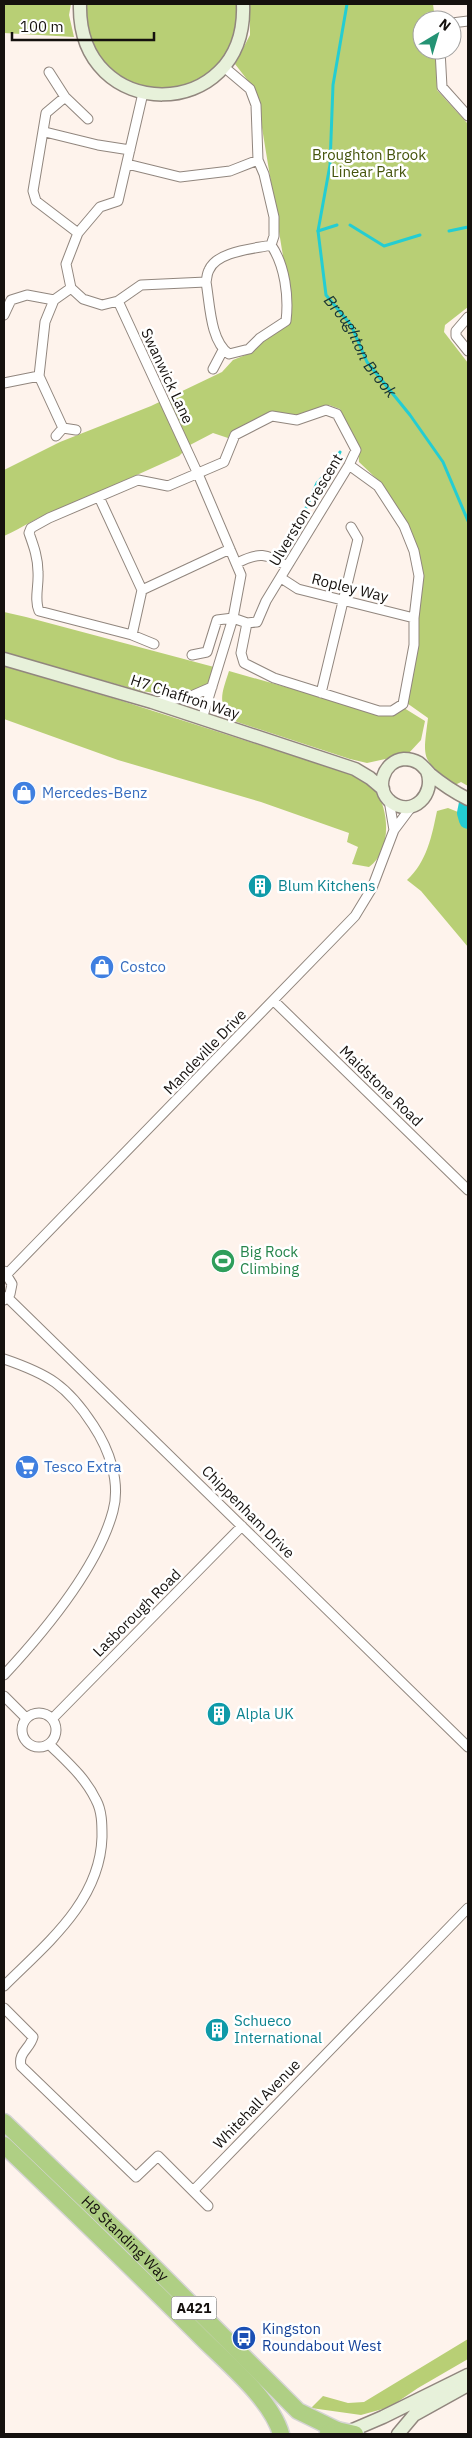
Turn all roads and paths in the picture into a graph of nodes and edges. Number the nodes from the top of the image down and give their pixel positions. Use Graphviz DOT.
graph roads {
  1 [pos="80,4"];
  2 [pos="243,4"];
  3 [pos="441,60"];
  4 [pos="224,67"];
  5 [pos="49,72"];
  6 [pos="143,94"];
  7 [pos="65,97"];
  8 [pos="468,116"];
  9 [pos="88,119"];
  10 [pos="45,132"];
  11 [pos="130,150"];
  12 [pos="258,160"];
  13 [pos="127,164"];
  14 [pos="78,233"];
  15 [pos="271,245"];
  16 [pos="206,282"];
  17 [pos="72,288"];
  18 [pos="54,300"];
  19 [pos="118,301"];
  20 [pos="4,315"];
  21 [pos="468,316"];
  22 [pos="223,350"];
  23 [pos="468,351"];
  24 [pos="213,369"];
  25 [pos="39,376"];
  26 [pos="4,382"];
  27 [pos="63,428"];
  28 [pos="76,430"];
  29 [pos="56,436"];
  30 [pos="349,466"];
  31 [pos="198,474"];
  32 [pos="99,498"];
  33 [pos="351,527"];
  34 [pos="230,549"];
  35 [pos="237,563"];
  36 [pos="287,566"];
  37 [pos="281,578"];
  38 [pos="142,590"];
  39 [pos="343,601"];
  40 [pos="233,618"];
  41 [pos="414,618"];
  42 [pos="247,623"];
  43 [pos="132,635"];
  44 [pos="154,644"];
  45 [pos="192,655"];
  46 [pos="4,660"];
  47 [pos="212,687"];
  48 [pos="321,692"];
  49 [pos="152,702"];
  50 [pos="202,719"];
  51 [pos="387,768"];
  52 [pos="355,769"];
  53 [pos="427,771"];
  54 [pos="454,792"];
  55 [pos="386,795"];
  56 [pos="426,797"];
  57 [pos="468,799"];
  58 [pos="412,806"];
  59 [pos="394,830"];
  60 [pos="274,1001"];
  61 [pos="468,1190"];
  62 [pos="5,1273"];
  63 [pos="5,1299"];
  64 [pos="4,1359"];
  65 [pos="242,1526"];
  66 [pos="4,1675"];
  67 [pos="4,1696"];
  68 [pos="26,1718"];
  69 [pos="52,1718"];
  70 [pos="49,1744"];
  71 [pos="468,1747"];
  72 [pos="468,1908"];
  73 [pos="4,1986"];
  74 [pos="4,2008"];
  75 [pos="4,2122"];
  76 [pos="4,2144"];
  77 [pos="190,2188"];
  78 [pos="208,2206"];
  79 [pos="468,2375"];
  80 [pos="256,2382"];
  81 [pos="468,2385"];
  82 [pos="341,2433"];
  83 [pos="281,2434"];
  84 [pos="398,2434"];
  1 -- 6 [label="street"];
  2 -- 4 [label="street"];
  3 -- 8 [label="street"];
  4 -- 6 [label="street"];
  4 -- 12 [label="street"];
  5 -- 7 [label="street"];
  6 -- 11 [label="street"];
  7 -- 9 [label="street"];
  7 -- 10 [label="street"];
  10 -- 11 [label="street"];
  10 -- 14 [label="street"];
  11 -- 13 [label="street"];
  12 -- 13 [label="street"];
  12 -- 15 [label="street"];
  13 -- 14 [label="street"];
  14 -- 17 [label="street"];
  15 -- 16 [label="street"];
  15 -- 22 [label="street"];
  16 -- 19 [label="street"];
  16 -- 22 [label="street"];
  17 -- 18 [label="street"];
  17 -- 19 [label="street"];
  18 -- 20 [label="street"];
  18 -- 25 [label="street"];
  19 -- 31 [label="street, Swanwick Lane"];
  21 -- 23 [label="street"];
  22 -- 24 [label="street"];
  25 -- 26 [label="street"];
  25 -- 27 [label="street"];
  27 -- 28 [label="street"];
  27 -- 29 [label="street"];
  30 -- 31 [label="street, Ulverston Crescent"];
  30 -- 36 [label="street, Ulverston Crescent"];
  30 -- 41 [label="street"];
  31 -- 32 [label="street"];
  31 -- 34 [label="street, Swanwick Lane"];
  32 -- 38 [label="street"];
  32 -- 43 [label="street"];
  33 -- 39 [label="street"];
  34 -- 35 [label="street, Swanwick Lane"];
  34 -- 38 [label="street"];
  35 -- 36 [label="street"];
  35 -- 40 [label="street, Swanwick Lane"];
  36 -- 37 [label="street, Ulverston Crescent"];
  37 -- 39 [label="street, Ropley Way"];
  37 -- 42 [label="street, Ulverston Crescent"];
  38 -- 43 [label="street"];
  39 -- 41 [label="street, Ropley Way"];
  39 -- 48 [label="street"];
  40 -- 42 [label="street"];
  40 -- 45 [label="street"];
  40 -- 47 [label="street, Swanwick Lane"];
  41 -- 48 [label="street"];
  42 -- 48 [label="street"];
  43 -- 44 [label="street"];
  46 -- 49 [label="street, H7 Chaffron Way"];
  47 -- 49 [label="street"];
  47 -- 50 [label="street, Swanwick Lane"];
  49 -- 50 [label="street, H7 Chaffron Way"];
  50 -- 52 [label="street, H7 Chaffron Way"];
  51 -- 52 [label="street, H7 Chaffron Way"];
  51 -- 53 [label="street"];
  51 -- 55 [label="street"];
  52 -- 55 [label="street, H7 Chaffron Way"];
  53 -- 54 [label="street"];
  53 -- 56 [label="street"];
  54 -- 56 [label="street"];
  54 -- 57 [label="street"];
  55 -- 58 [label="street"];
  55 -- 59 [label="street"];
  56 -- 58 [label="street"];
  58 -- 59 [label="street, Mandeville Drive"];
  59 -- 60 [label="street, Mandeville Drive"];
  60 -- 61 [label="street, Maidstone Road"];
  60 -- 62 [label="street, Mandeville Drive"];
  62 -- 63 [label="street"];
  63 -- 65 [label="street, Chippenham Drive"];
  64 -- 66 [label="street"];
  65 -- 69 [label="street, Lasborough Road"];
  65 -- 71 [label="street, Chippenham Drive"];
  67 -- 68 [label="street"];
  68 -- 69 [label="street"];
  68 -- 70 [label="street"];
  69 -- 70 [label="street"];
  70 -- 73 [label="street"];
  72 -- 77 [label="street, Whitehall Avenue"];
  74 -- 77 [label="street"];
  75 -- 80 [label="highway, H8 Standing Way / A421"];
  76 -- 80 [label="highway, H8 Standing Way / A421"];
  77 -- 78 [label="street"];
  79 -- 82 [label="street"];
  80 -- 82 [label="highway, H8 Standing Way / A421"];
  80 -- 83 [label="highway, H8 Standing Way / A421"];
  81 -- 84 [label="street"];
}
